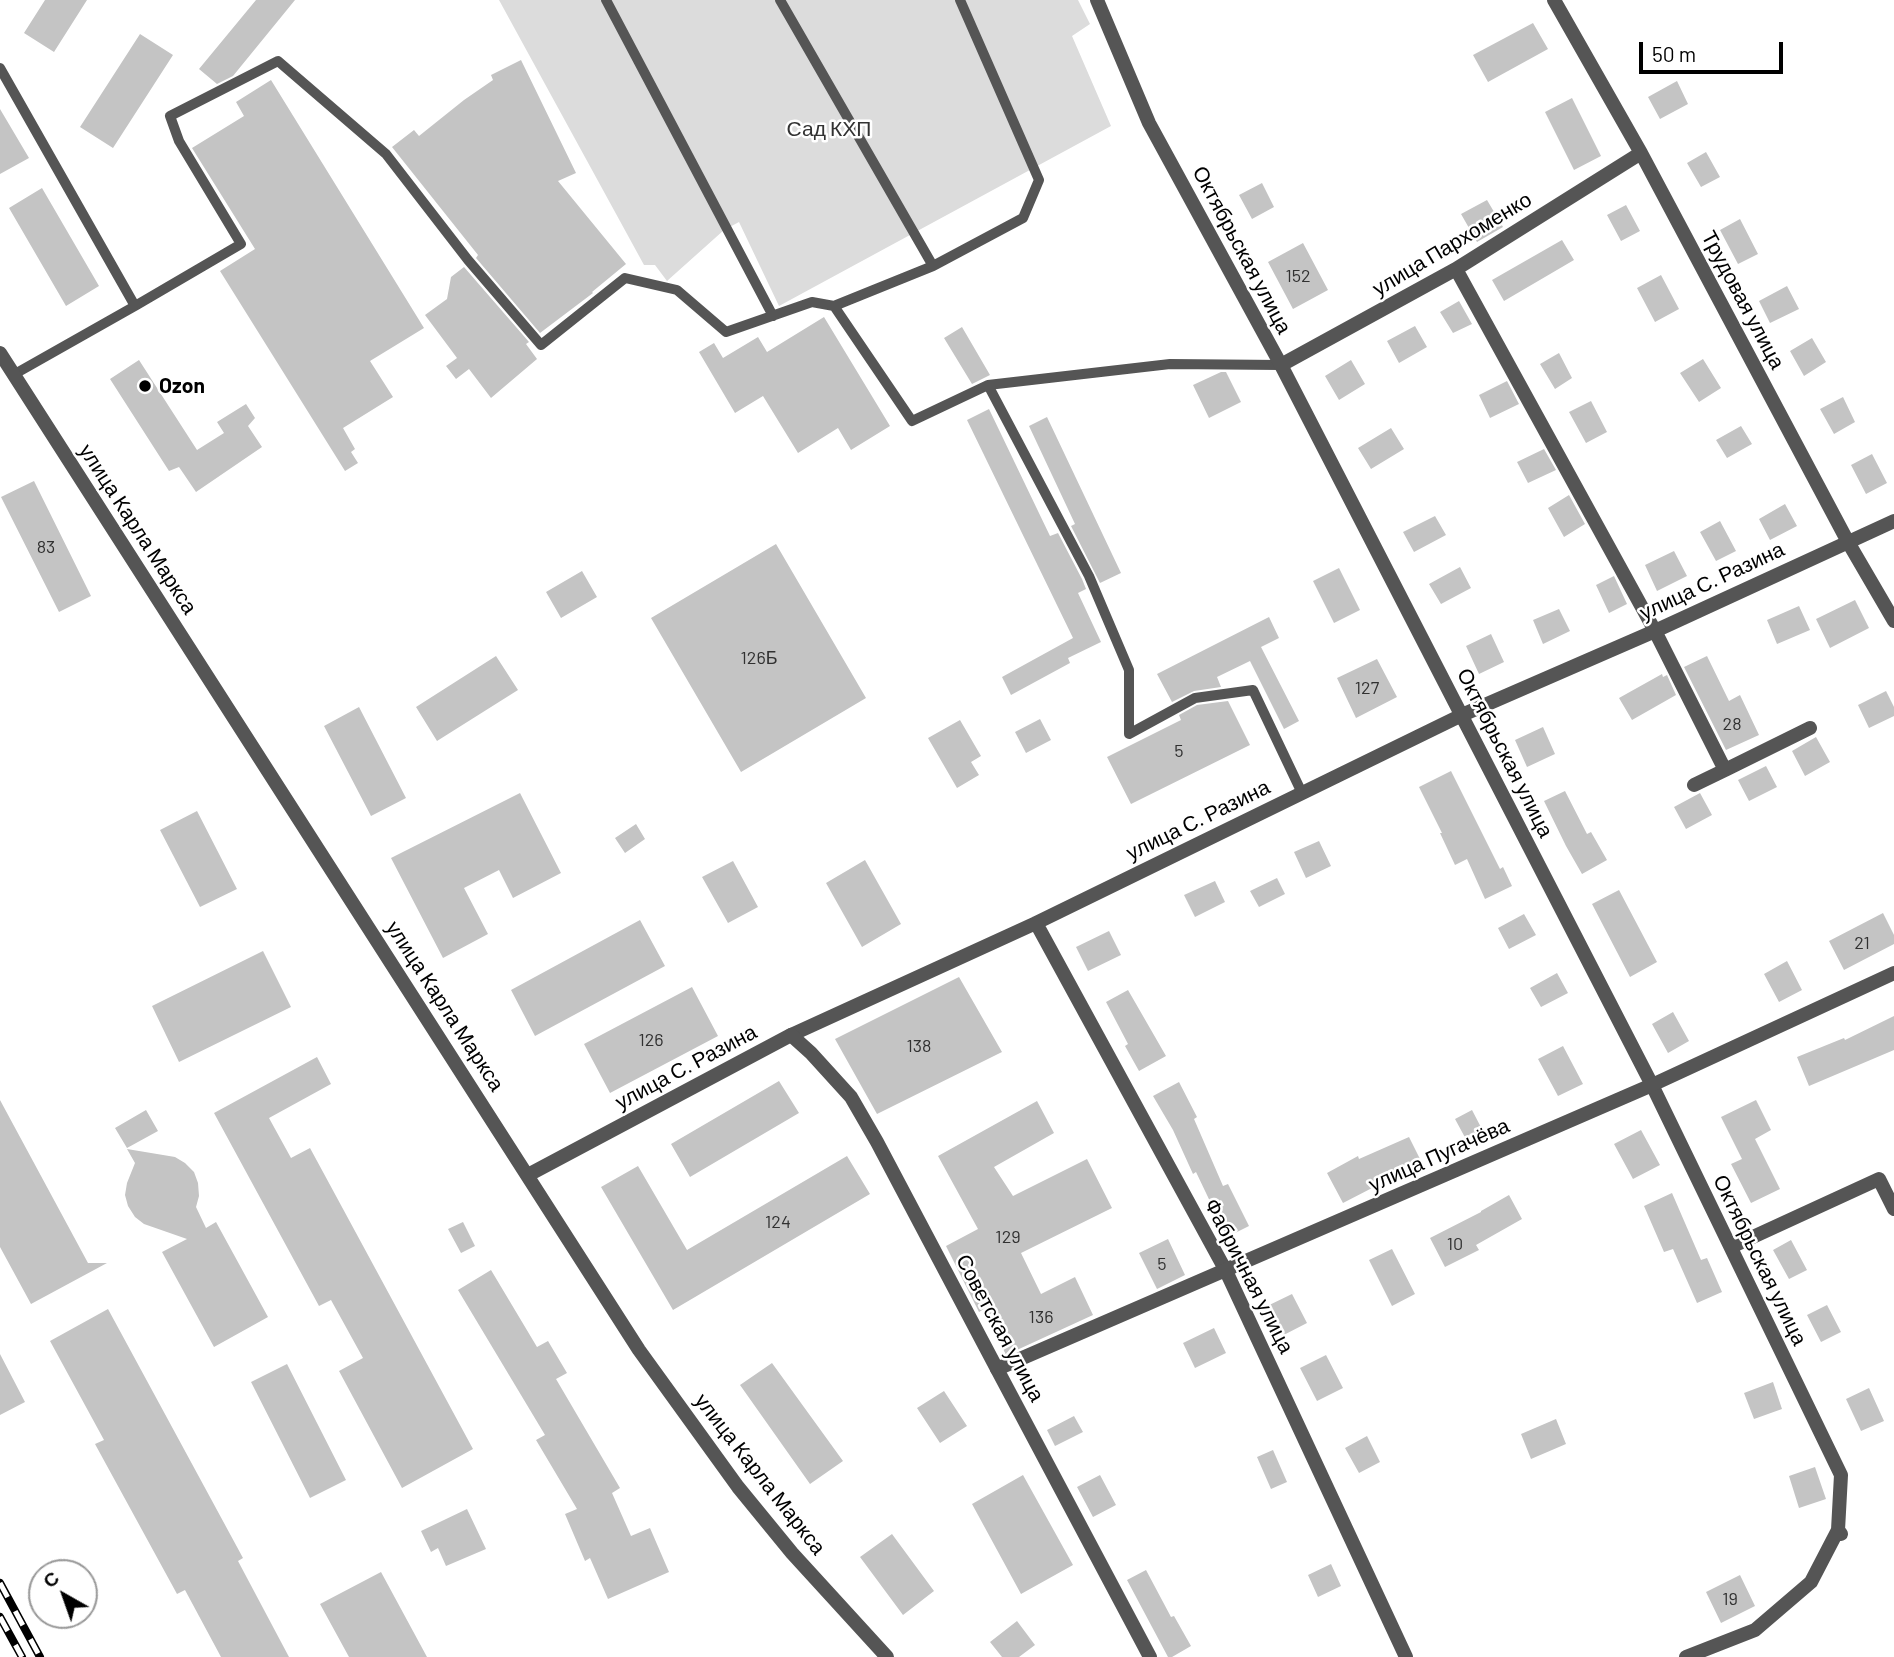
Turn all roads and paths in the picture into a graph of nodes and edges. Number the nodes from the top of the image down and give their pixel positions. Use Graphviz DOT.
graph roads {
  1 [pos="606,0"];
  2 [pos="780,0"];
  3 [pos="960,0"];
  4 [pos="1097,0"];
  5 [pos="1554,0"];
  6 [pos="0,68"];
  7 [pos="1641,153"];
  8 [pos="933,266"];
  9 [pos="1456,269"];
  10 [pos="135,306"];
  11 [pos="834,306"];
  12 [pos="773,316"];
  13 [pos="0,353"];
  14 [pos="1281,365"];
  15 [pos="13,375"];
  16 [pos="988,385"];
  17 [pos="1894,521"];
  18 [pos="1848,542"];
  19 [pos="1894,621"];
  20 [pos="1656,631"];
  21 [pos="1462,715"];
  22 [pos="1810,729"];
  23 [pos="1725,770"];
  24 [pos="1694,785"];
  25 [pos="1302,793"];
  26 [pos="1035,923"];
  27 [pos="1894,973"];
  28 [pos="791,1035"];
  29 [pos="1652,1085"];
  30 [pos="528,1175"];
  31 [pos="1894,1209"];
  32 [pos="1731,1247"];
  33 [pos="1226,1271"];
  34 [pos="997,1369"];
  35 [pos="887,1657"];
  36 [pos="1150,1657"];
  37 [pos="1406,1657"];
  38 [pos="1686,1657"];
  1 -- 12 [label="lane"];
  2 -- 8 [label="lane"];
  3 -- 8 [label="lane"];
  4 -- 14 [label="street, Октябрьская улица"];
  5 -- 7 [label="street, Трудовая улица"];
  6 -- 10 [label="lane"];
  7 -- 9 [label="street, улица Пархоменко"];
  7 -- 18 [label="street, Трудовая улица"];
  8 -- 11 [label="lane"];
  9 -- 14 [label="street, улица Пархоменко"];
  9 -- 20 [label="street"];
  10 -- 12 [label="lane"];
  10 -- 15 [label="lane"];
  11 -- 12 [label="lane"];
  11 -- 16 [label="lane"];
  13 -- 15 [label="street, улица Карла Маркса"];
  14 -- 16 [label="lane"];
  14 -- 21 [label="street, Октябрьская улица"];
  15 -- 30 [label="street, улица Карла Маркса"];
  16 -- 25 [label="lane"];
  17 -- 18 [label="street, улица С. Разина"];
  18 -- 19 [label="street, Трудовая улица"];
  18 -- 20 [label="street, улица С. Разина"];
  20 -- 21 [label="street, улица С. Разина"];
  20 -- 23 [label="street"];
  21 -- 25 [label="street, улица С. Разина"];
  21 -- 29 [label="street, Октябрьская улица"];
  22 -- 23 [label="street"];
  23 -- 24 [label="street"];
  25 -- 26 [label="street, улица С. Разина"];
  26 -- 28 [label="street, улица С. Разина"];
  26 -- 33 [label="street, Фабричная улица"];
  27 -- 29 [label="street, улица Пугачёва"];
  28 -- 30 [label="street, улица С. Разина"];
  28 -- 34 [label="street, Советская улица"];
  29 -- 32 [label="street, Октябрьская улица"];
  29 -- 33 [label="street, улица Пугачёва"];
  30 -- 35 [label="street, улица Карла Маркса"];
  31 -- 32 [label="street"];
  32 -- 38 [label="street, Октябрьская улица"];
  33 -- 34 [label="street, улица Пугачёва"];
  33 -- 37 [label="street, Фабричная улица"];
  34 -- 36 [label="street, Советская улица"];
}
